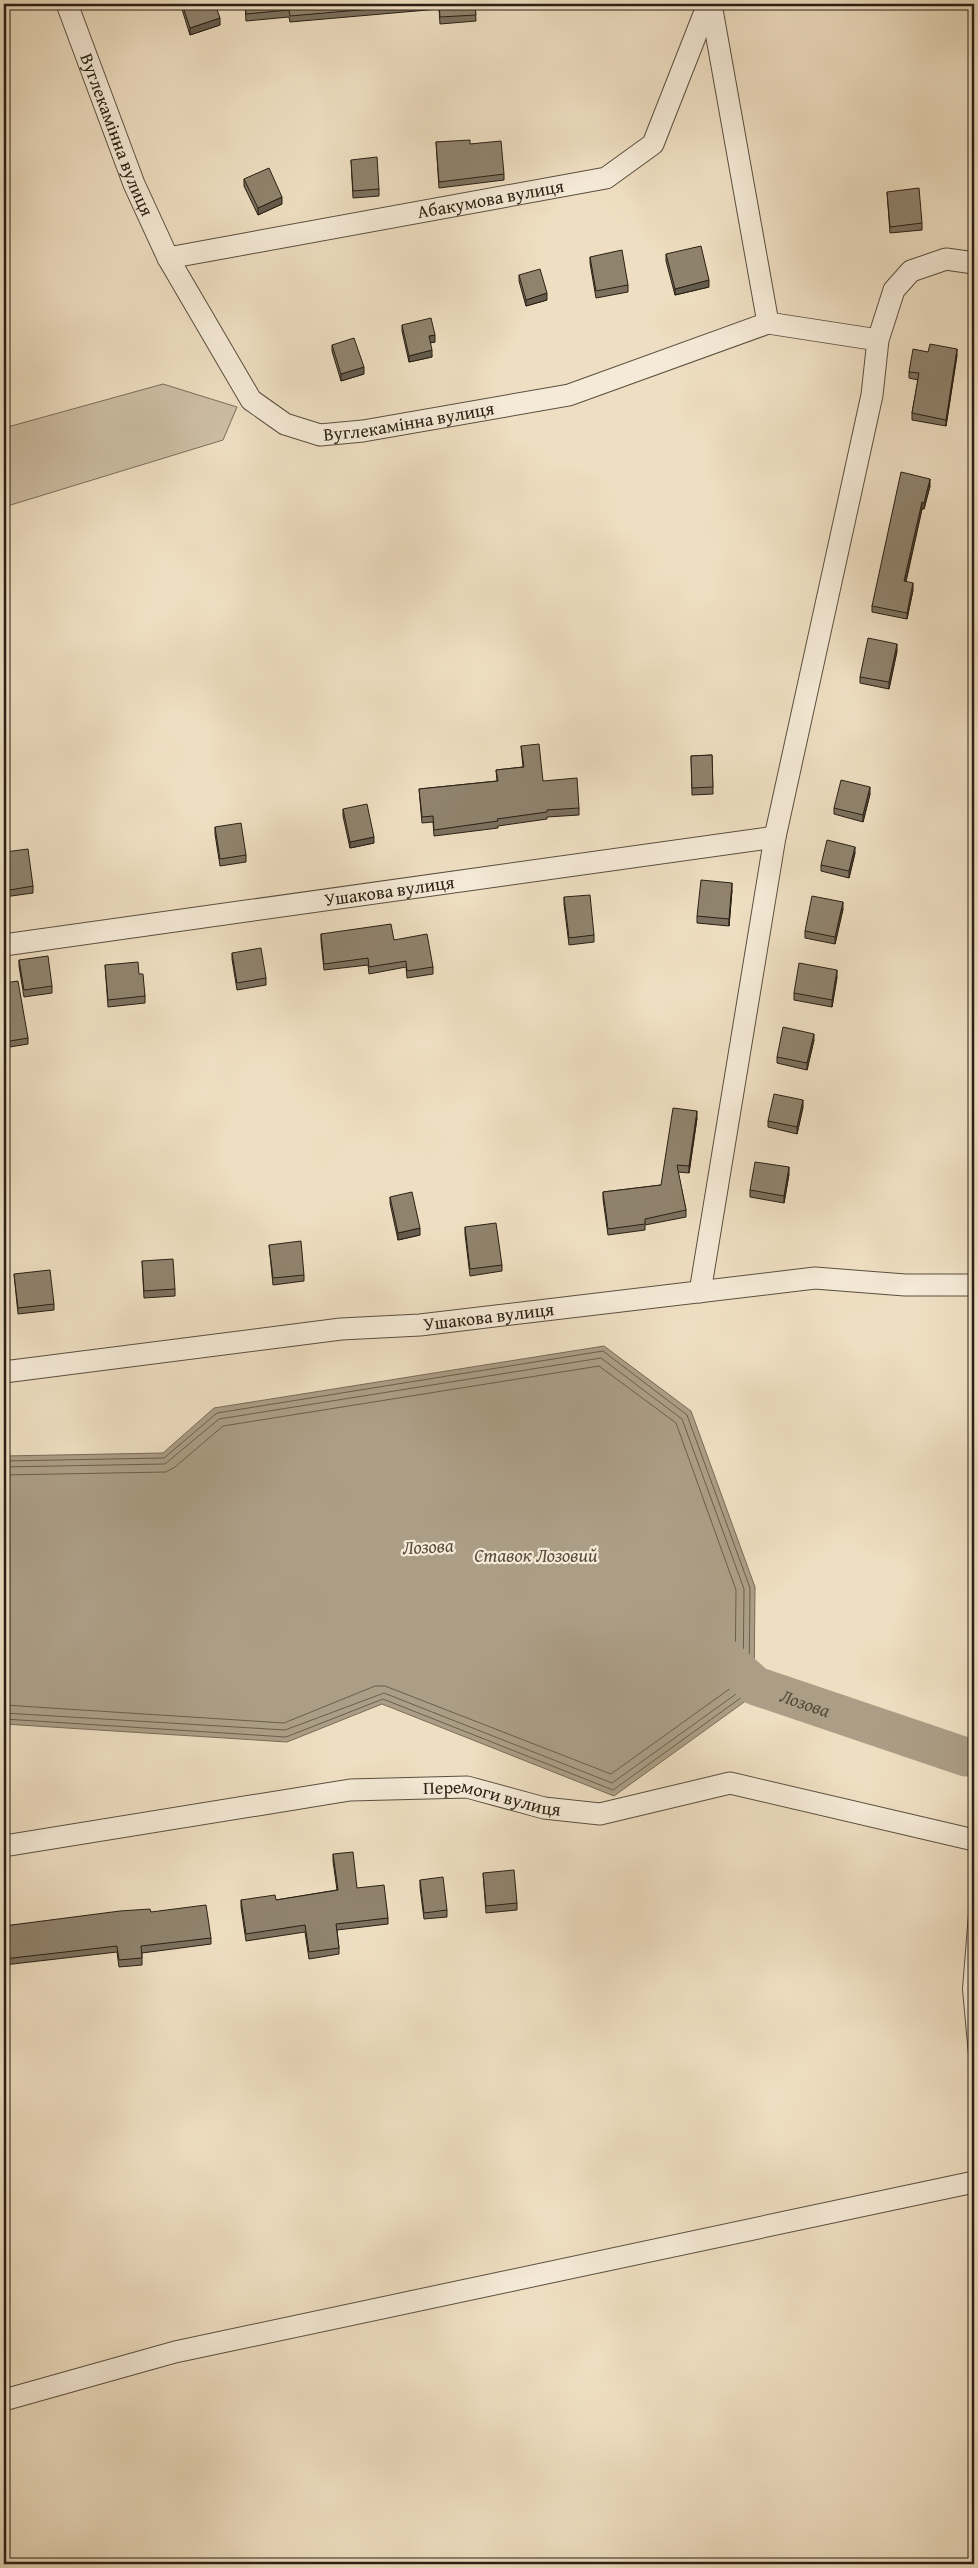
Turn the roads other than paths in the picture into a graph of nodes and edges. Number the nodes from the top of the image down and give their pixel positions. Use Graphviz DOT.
graph roads {
  1 [pos="67,4"];
  2 [pos="710,4"];
  3 [pos="168,258"];
  4 [pos="974,263"];
  5 [pos="768,324"];
  6 [pos="878,340"];
  7 [pos="775,837"];
  8 [pos="4,945"];
  9 [pos="974,1285"];
  10 [pos="700,1292"];
  11 [pos="4,1372"];
  12 [pos="974,1840"];
  13 [pos="4,1846"];
  14 [pos="974,1914"];
  15 [pos="974,2055"];
  16 [pos="974,2182"];
  17 [pos="4,2400"];
  1 -- 3 [label="street, Вуглекамінна вулиця"];
  2 -- 3 [label="street, Абакумова вулиця"];
  2 -- 5 [label="street"];
  3 -- 5 [label="street, Вуглекамінна вулиця"];
  4 -- 6 [label="street"];
  5 -- 6 [label="street, Вуглекамінна вулиця"];
  6 -- 7 [label="street"];
  7 -- 8 [label="street, Ушакова вулиця"];
  7 -- 10 [label="street"];
  9 -- 10 [label="street, Ушакова вулиця"];
  10 -- 11 [label="street, Ушакова вулиця"];
  12 -- 13 [label="street, Перемоги вулиця"];
  14 -- 15 [label="lane"];
  16 -- 17 [label="street"];
}
